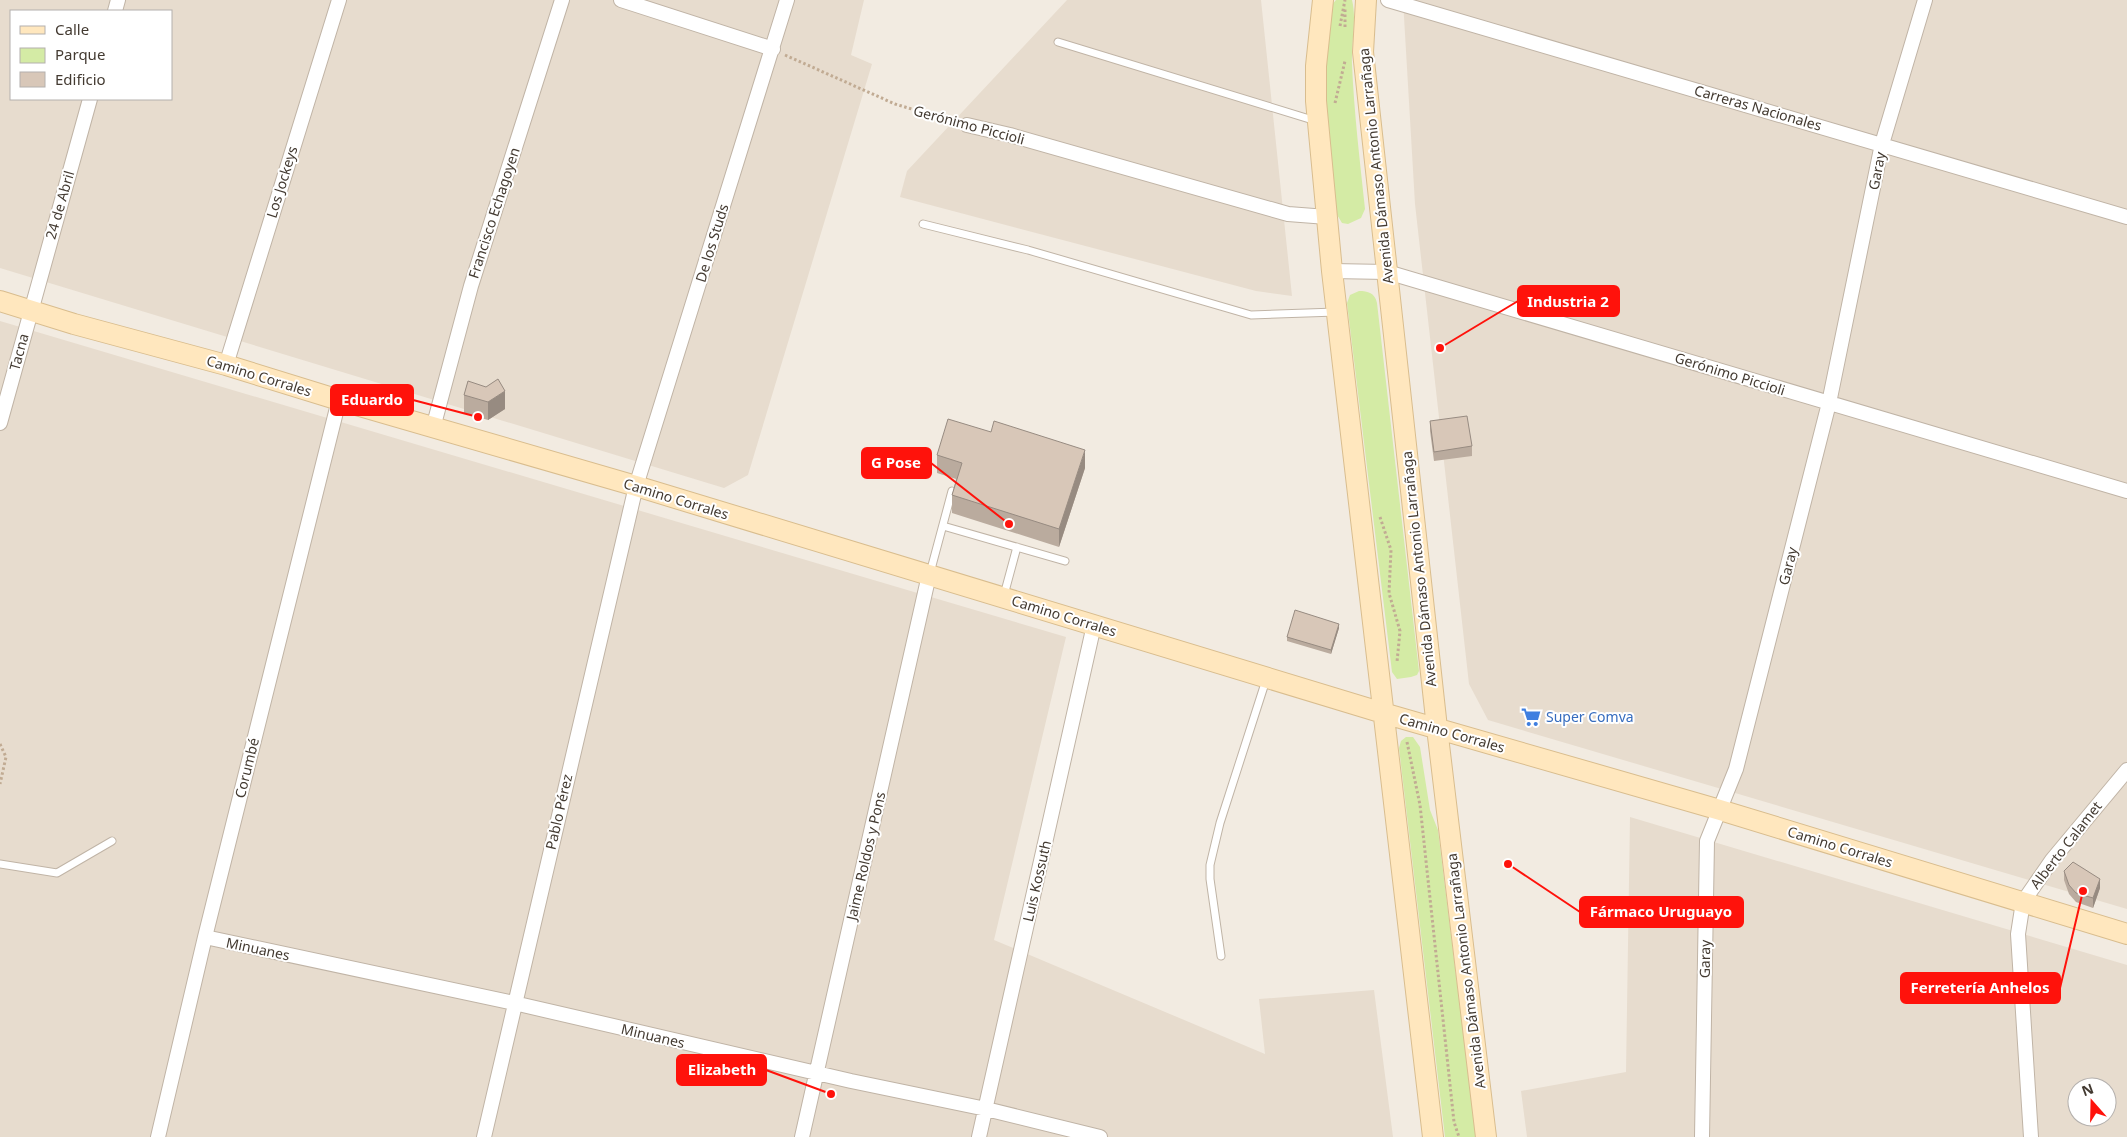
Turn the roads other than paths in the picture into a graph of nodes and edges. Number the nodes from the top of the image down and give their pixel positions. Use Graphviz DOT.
graph roads {
  1 [pos="339,0"];
  2 [pos="562,0"];
  3 [pos="621,0"];
  4 [pos="788,0"];
  5 [pos="1323,0"];
  6 [pos="1366,0"];
  7 [pos="1388,0"];
  8 [pos="1925,0"];
  9 [pos="1058,42"];
  10 [pos="772,49"];
  11 [pos="90,100"];
  12 [pos="1318,122"];
  13 [pos="966,125"];
  14 [pos="1882,144"];
  15 [pos="2127,217"];
  16 [pos="1327,218"];
  17 [pos="923,224"];
  18 [pos="1332,271"];
  19 [pos="1387,272"];
  20 [pos="0,300"];
  21 [pos="30,310"];
  22 [pos="1336,312"];
  23 [pos="226,365"];
  24 [pos="339,400"];
  25 [pos="1829,403"];
  26 [pos="0,423"];
  27 [pos="433,428"];
  28 [pos="636,486"];
  29 [pos="952,491"];
  30 [pos="2127,491"];
  31 [pos="942,526"];
  32 [pos="1017,547"];
  33 [pos="1065,560"];
  34 [pos="929,575"];
  35 [pos="1003,597"];
  36 [pos="1094,625"];
  37 [pos="1267,678"];
  38 [pos="1392,716"];
  39 [pos="1437,728"];
  40 [pos="2127,770"];
  41 [pos="1720,810"];
  42 [pos="112,841"];
  43 [pos="0,864"];
  44 [pos="2023,902"];
  45 [pos="2127,934"];
  46 [pos="206,938"];
  47 [pos="1221,956"];
  48 [pos="514,1003"];
  49 [pos="817,1074"];
  50 [pos="986,1109"];
  51 [pos="158,1137"];
  52 [pos="484,1137"];
  53 [pos="802,1137"];
  54 [pos="979,1137"];
  55 [pos="1100,1137"];
  56 [pos="1433,1137"];
  57 [pos="1486,1137"];
  58 [pos="1702,1137"];
  59 [pos="2031,1137"];
  1 -- 23 [label="street, Los Jockeys"];
  2 -- 27 [label="street, Francisco Echagoyen"];
  3 -- 10 [label="street"];
  4 -- 10 [label="street, De los Studs"];
  5 -- 12 [label="street"];
  6 -- 19 [label="street, Avenida Dámaso Antonio Larrañaga"];
  7 -- 14 [label="street, Carreras Nacionales"];
  8 -- 14 [label="street, Garay"];
  9 -- 12 [label="lane"];
  10 -- 28 [label="street, De los Studs"];
  11 -- 21 [label="street, 24 de Abril"];
  12 -- 16 [label="street"];
  13 -- 16 [label="street, Gerónimo Piccioli"];
  14 -- 15 [label="street, Carreras Nacionales"];
  14 -- 25 [label="street, Garay"];
  16 -- 18 [label="street"];
  17 -- 22 [label="lane"];
  18 -- 19 [label="street, Gerónimo Piccioli"];
  18 -- 22 [label="street"];
  19 -- 25 [label="street, Gerónimo Piccioli"];
  19 -- 39 [label="street, Avenida Dámaso Antonio Larrañaga"];
  20 -- 21 [label="street, Camino Corrales"];
  21 -- 23 [label="street, Camino Corrales"];
  21 -- 26 [label="street, Tacna"];
  22 -- 38 [label="street"];
  23 -- 24 [label="street, Camino Corrales"];
  24 -- 27 [label="street, Camino Corrales"];
  24 -- 46 [label="street, Corumbé"];
  25 -- 30 [label="street, Gerónimo Piccioli"];
  25 -- 41 [label="street, Garay"];
  27 -- 28 [label="street, Camino Corrales"];
  28 -- 34 [label="street, Camino Corrales"];
  28 -- 48 [label="street, Pablo Pérez"];
  29 -- 31 [label="lane"];
  31 -- 32 [label="lane"];
  31 -- 34 [label="lane"];
  32 -- 33 [label="lane"];
  32 -- 35 [label="lane"];
  34 -- 35 [label="street, Camino Corrales"];
  34 -- 49 [label="street, Jaime Roldos y Pons"];
  35 -- 36 [label="street, Camino Corrales"];
  36 -- 37 [label="street, Camino Corrales"];
  36 -- 50 [label="street, Luis Kossuth"];
  37 -- 38 [label="street, Camino Corrales"];
  37 -- 47 [label="lane"];
  38 -- 39 [label="street, Camino Corrales"];
  38 -- 56 [label="street"];
  39 -- 41 [label="street, Camino Corrales"];
  39 -- 57 [label="street, Avenida Dámaso Antonio Larrañaga"];
  40 -- 44 [label="street, Alberto Calamet"];
  41 -- 44 [label="street, Camino Corrales"];
  41 -- 58 [label="street, Garay"];
  42 -- 43 [label="lane"];
  44 -- 45 [label="street, Camino Corrales"];
  44 -- 59 [label="street, Alberto Calamet"];
  46 -- 48 [label="street, Minuanes"];
  46 -- 51 [label="street, Corumbé"];
  48 -- 49 [label="street, Minuanes"];
  48 -- 52 [label="street, Pablo Pérez"];
  49 -- 50 [label="street, Minuanes"];
  49 -- 53 [label="street, Jaime Roldos y Pons"];
  50 -- 54 [label="street, Luis Kossuth"];
  50 -- 55 [label="street, Minuanes"];
}
